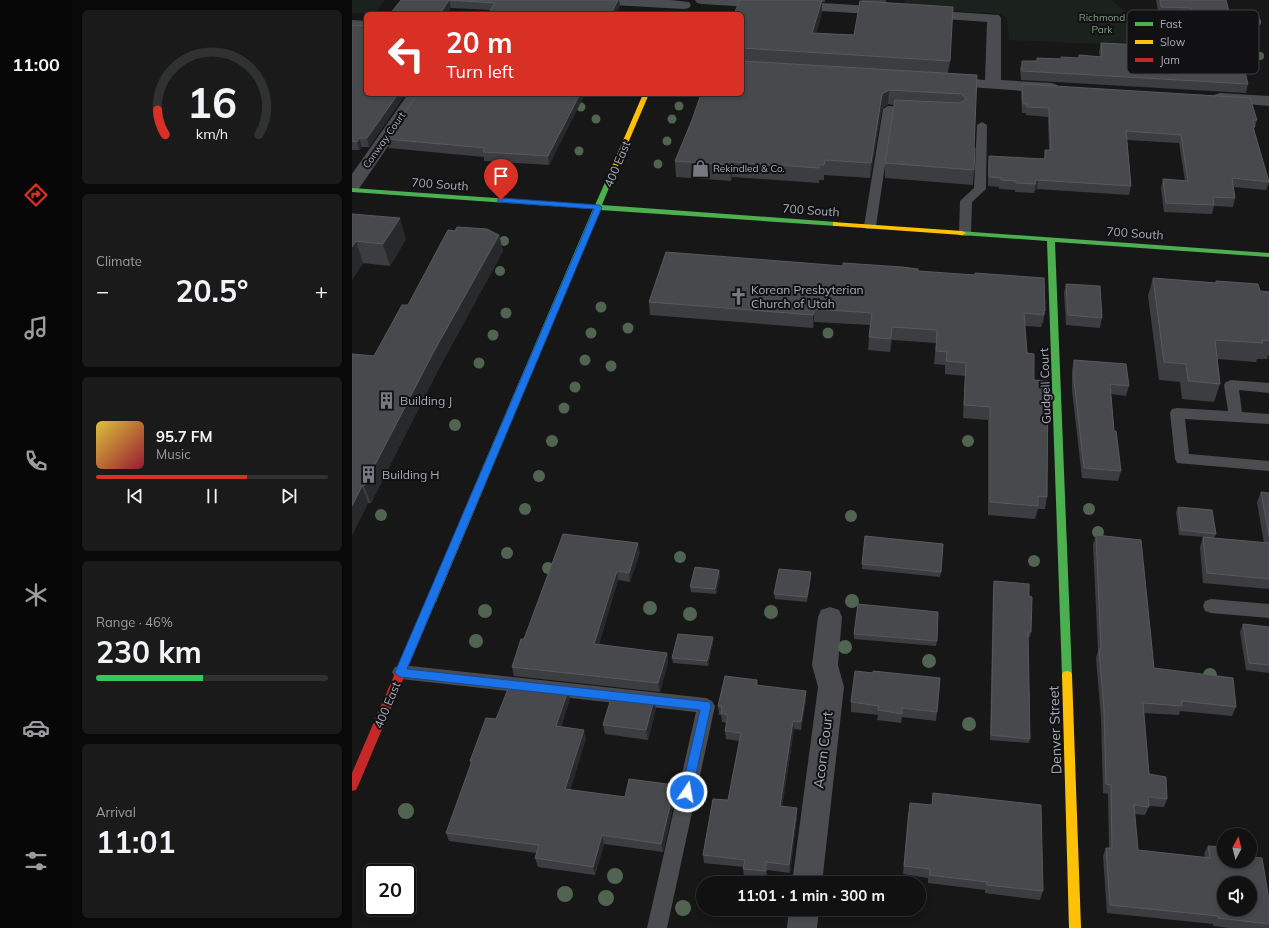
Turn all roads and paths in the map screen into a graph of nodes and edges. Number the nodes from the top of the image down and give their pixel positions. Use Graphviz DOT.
graph roads {
  1 [pos="595,0"];
  2 [pos="702,0"];
  3 [pos="684,6"];
  4 [pos="352,24"];
  5 [pos="364,25"];
  6 [pos="930,80"];
  7 [pos="993,84"];
  8 [pos="1063,89"];
  9 [pos="415,96"];
  10 [pos="645,96"];
  11 [pos="1204,97"];
  12 [pos="1269,101"];
  13 [pos="927,111"];
  14 [pos="982,125"];
  15 [pos="352,186"];
  16 [pos="352,190"];
  17 [pos="599,207"];
  18 [pos="870,226"];
  19 [pos="965,233"];
  20 [pos="1052,239"];
  21 [pos="1269,255"];
  22 [pos="1269,388"];
  23 [pos="1236,417"];
  24 [pos="1269,419"];
  25 [pos="1269,466"];
  26 [pos="1063,532"];
  27 [pos="1211,606"];
  28 [pos="1269,611"];
  29 [pos="830,617"];
  30 [pos="401,672"];
  31 [pos="352,786"];
  32 [pos="808,876"];
  33 [pos="803,916"];
  34 [pos="657,928"];
  35 [pos="802,928"];
  36 [pos="1075,928"];
  1 -- 3 [label="street"];
  2 -- 7 [label="street"];
  4 -- 5 [label="street"];
  6 -- 7 [label="street"];
  7 -- 8 [label="street"];
  9 -- 15 [label="street, Conway Court"];
  10 -- 17 [label="street, 400 East"];
  11 -- 12 [label="street"];
  13 -- 18 [label="lane"];
  14 -- 19 [label="lane"];
  16 -- 17 [label="street, 700 South"];
  17 -- 18 [label="street, 700 South"];
  17 -- 30 [label="street, 400 East"];
  18 -- 19 [label="street, 700 South"];
  19 -- 20 [label="street, 700 South"];
  20 -- 21 [label="street, 700 South"];
  20 -- 26 [label="street, Gudgell Court"];
  22 -- 23 [label="lane"];
  23 -- 24 [label="lane"];
  23 -- 25 [label="lane"];
  26 -- 36 [label="street, Denver Street"];
  27 -- 28 [label="lane"];
  29 -- 32 [label="street, Acorn Court"];
  30 -- 31 [label="street, 400 East"];
  30 -- 34 [label="lane"];
  33 -- 35 [label="street"];
}
